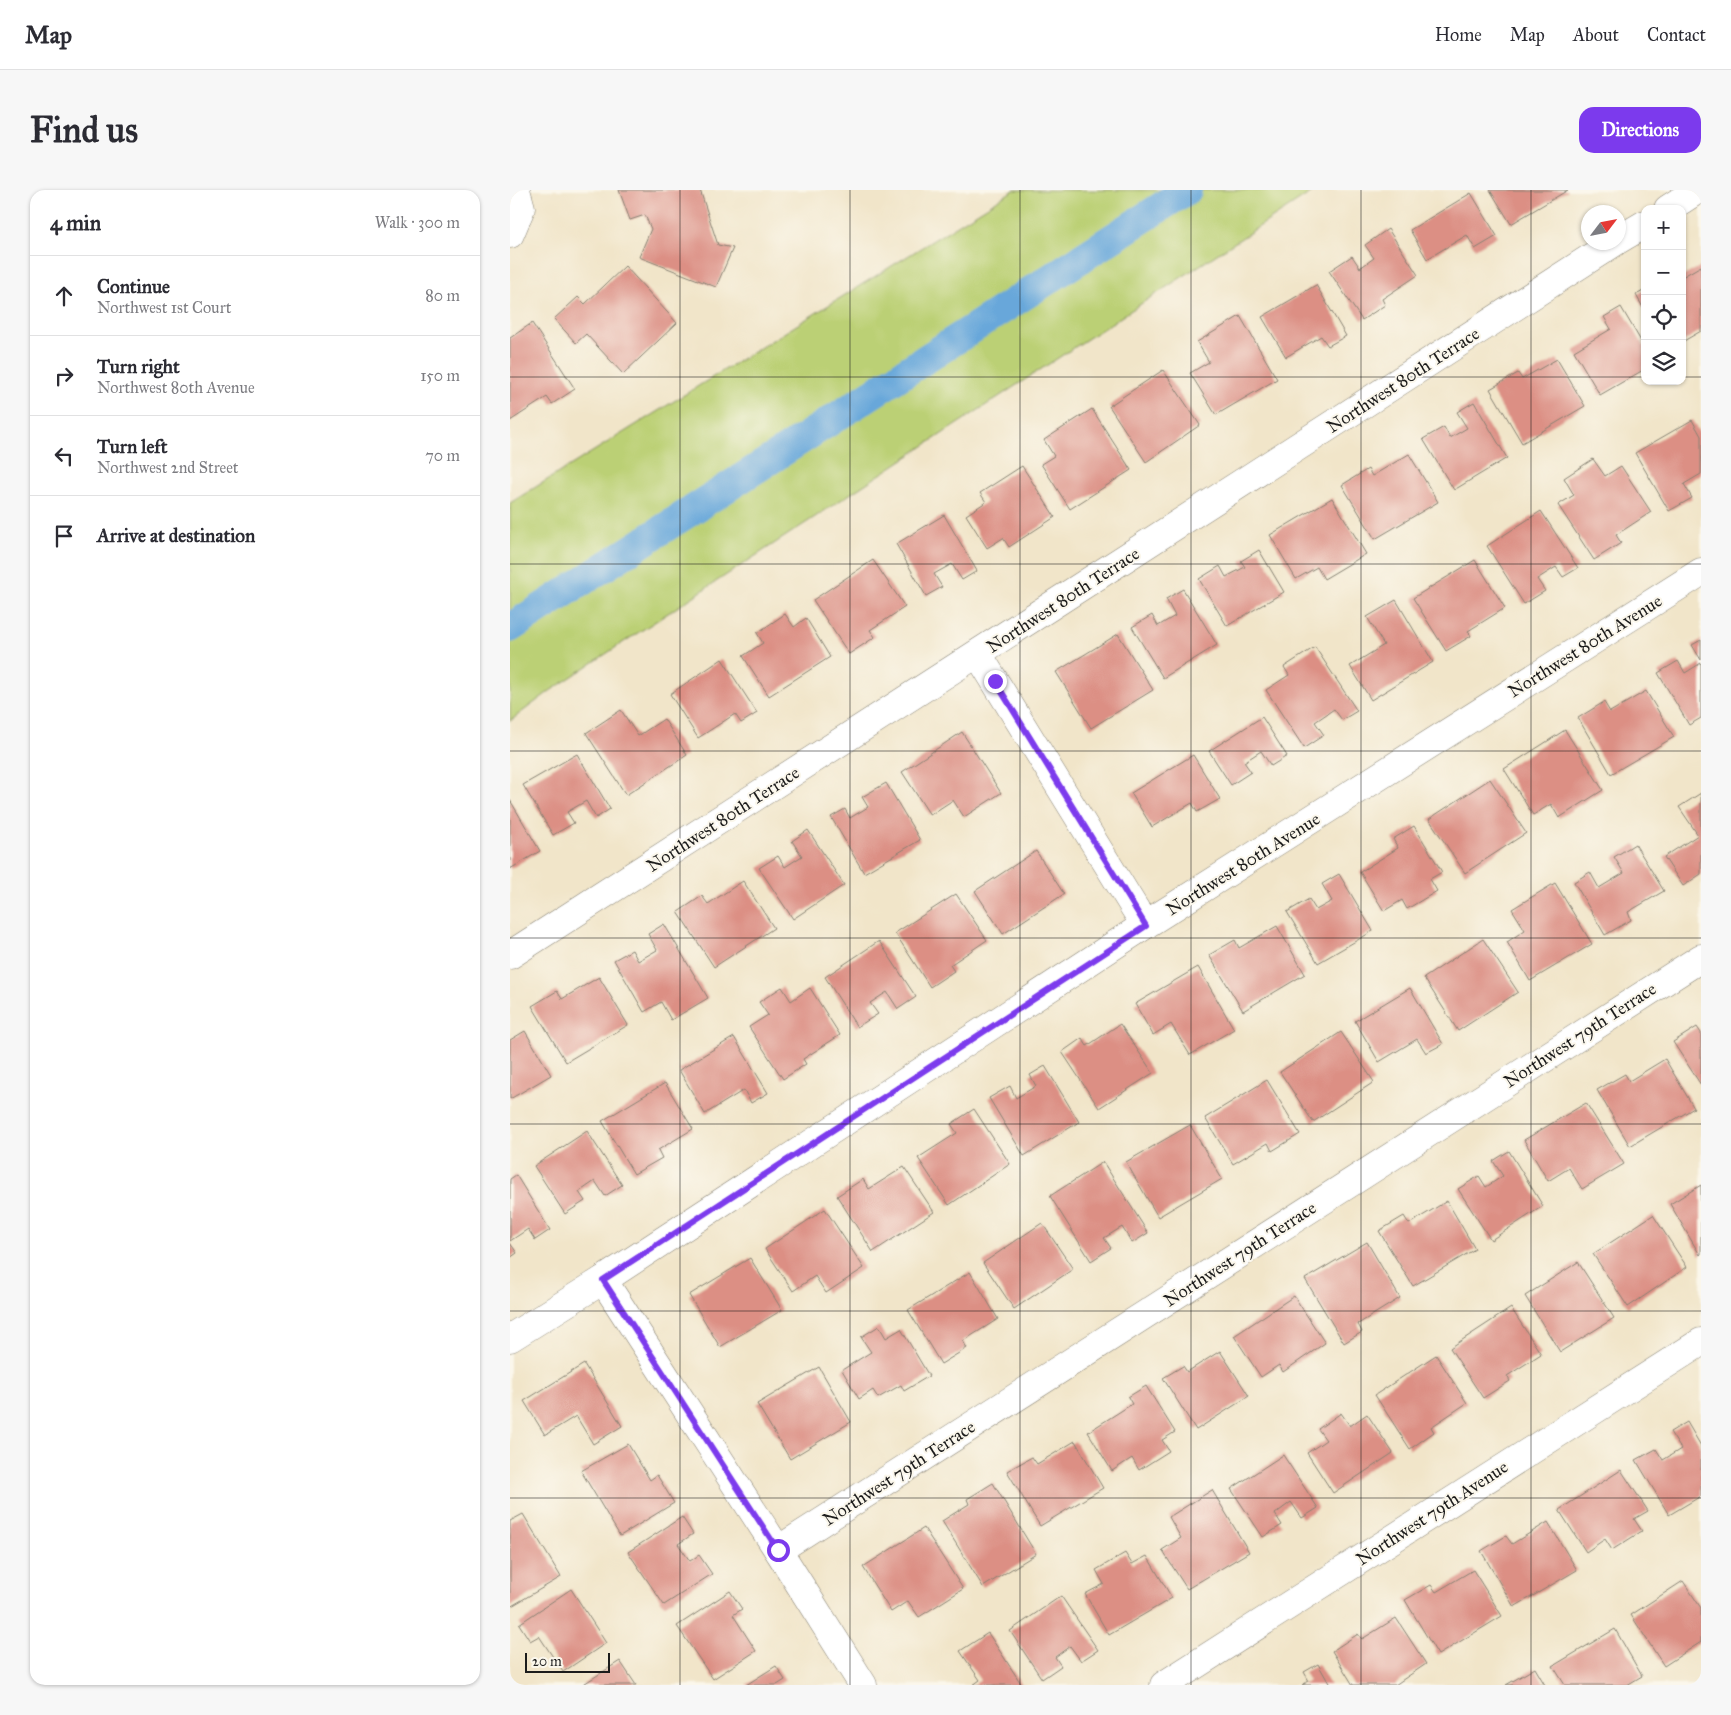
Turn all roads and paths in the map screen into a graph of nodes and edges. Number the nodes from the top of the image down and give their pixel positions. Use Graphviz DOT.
graph roads {
  1 [pos="1697,190"];
  2 [pos="518,199"];
  3 [pos="1674,205"];
  4 [pos="1641,227"];
  5 [pos="510,234"];
  6 [pos="1626,236"];
  7 [pos="1605,250"];
  8 [pos="1701,572"];
  9 [pos="978,654"];
  10 [pos="1146,926"];
  11 [pos="510,955"];
  12 [pos="1701,958"];
  13 [pos="603,1280"];
  14 [pos="510,1338"];
  15 [pos="1701,1342"];
  16 [pos="778,1550"];
  17 [pos="863,1685"];
  18 [pos="1164,1685"];
  1 -- 3 [label="street"];
  2 -- 5 [label="street"];
  4 -- 6 [label="street, Northwest 80th Terrace"];
  7 -- 9 [label="street, Northwest 80th Terrace"];
  8 -- 10 [label="street, Northwest 80th Avenue"];
  9 -- 10 [label="street"];
  9 -- 11 [label="street, Northwest 80th Terrace"];
  10 -- 13 [label="street, Northwest 80th Avenue"];
  12 -- 16 [label="street, Northwest 79th Terrace"];
  13 -- 14 [label="street, Northwest 80th Avenue"];
  13 -- 16 [label="street"];
  15 -- 18 [label="street, Northwest 79th Avenue"];
  16 -- 17 [label="street"];
}
